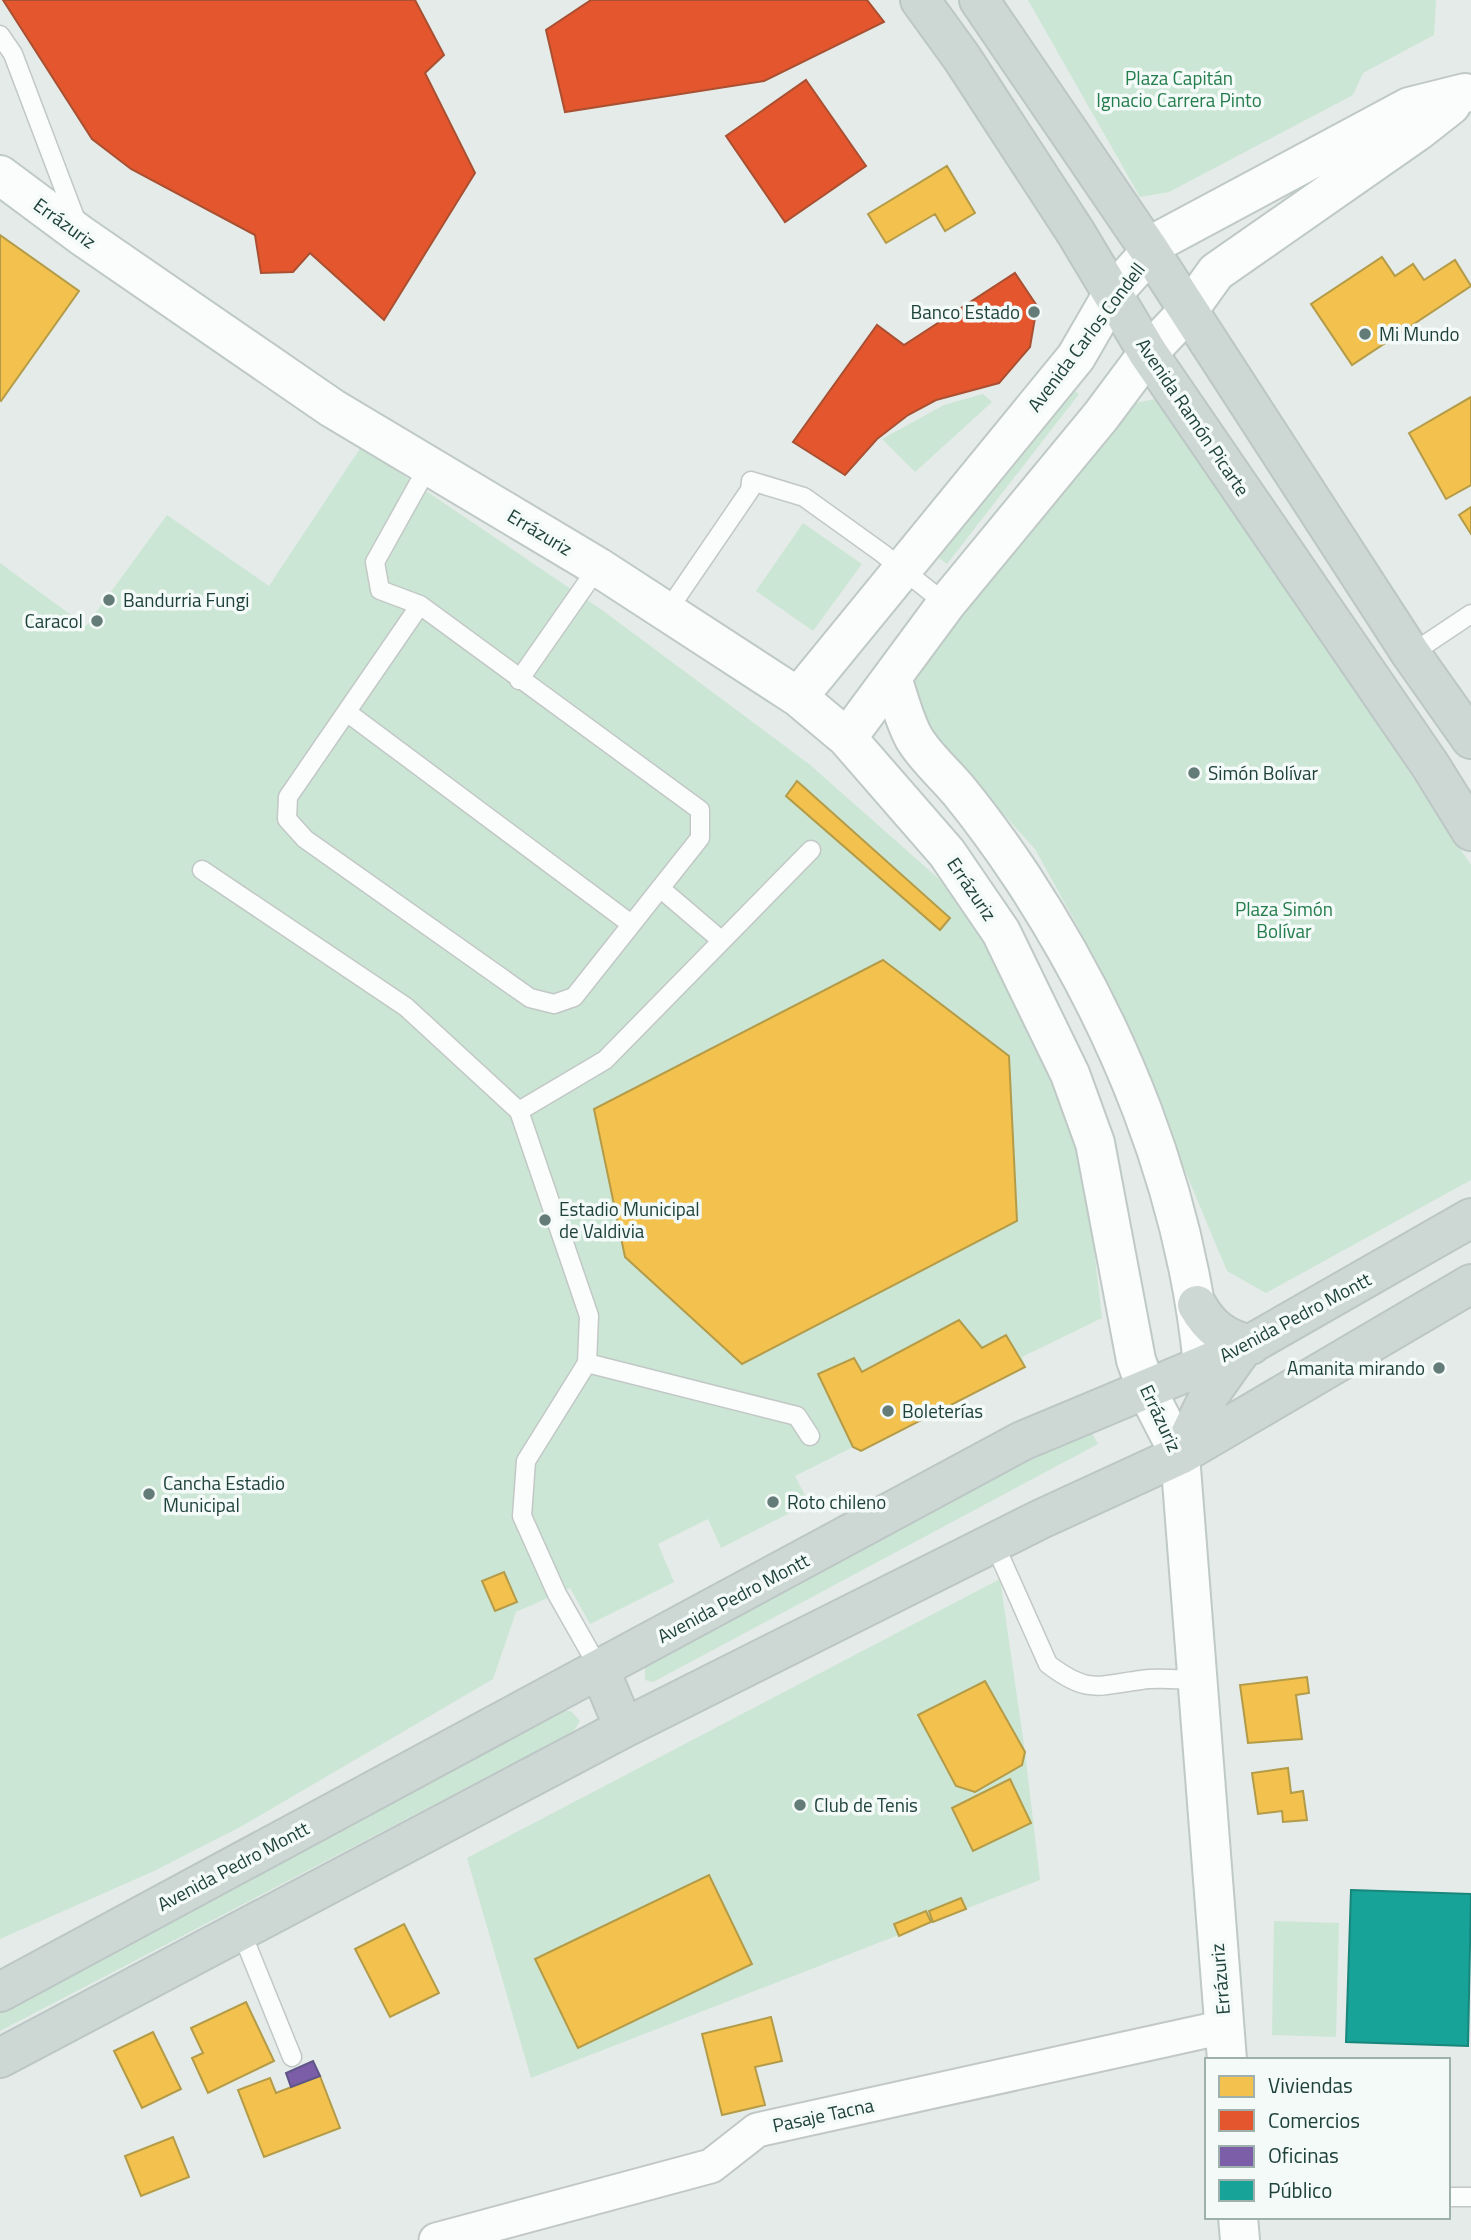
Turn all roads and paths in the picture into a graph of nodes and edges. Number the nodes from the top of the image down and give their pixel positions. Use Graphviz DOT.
graph roads {
  1 [pos="920,0"];
  2 [pos="979,0"];
  3 [pos="0,35"];
  4 [pos="1468,91"];
  5 [pos="0,175"];
  6 [pos="82,236"];
  7 [pos="1150,251"];
  8 [pos="1113,293"];
  9 [pos="1188,311"];
  10 [pos="1149,353"];
  11 [pos="429,465"];
  12 [pos="598,567"];
  13 [pos="902,569"];
  14 [pos="946,604"];
  15 [pos="420,605"];
  16 [pos="666,613"];
  17 [pos="1471,614"];
  18 [pos="1411,654"];
  19 [pos="892,678"];
  20 [pos="519,680"];
  21 [pos="798,697"];
  22 [pos="348,713"];
  23 [pos="1469,733"];
  24 [pos="847,738"];
  25 [pos="1471,831"];
  26 [pos="811,850"];
  27 [pos="202,870"];
  28 [pos="660,888"];
  29 [pos="631,924"];
  30 [pos="722,941"];
  31 [pos="519,1111"];
  32 [pos="1471,1218"];
  33 [pos="1471,1284"];
  34 [pos="1197,1305"];
  35 [pos="1246,1347"];
  36 [pos="587,1363"];
  37 [pos="1203,1365"];
  38 [pos="1147,1391"];
  39 [pos="810,1436"];
  40 [pos="1180,1455"];
  41 [pos="994,1543"];
  42 [pos="600,1670"];
  43 [pos="1197,1680"];
  44 [pos="624,1728"];
  45 [pos="241,1931"];
  46 [pos="0,1992"];
  47 [pos="1225,2043"];
  48 [pos="292,2057"];
  49 [pos="0,2059"];
  50 [pos="1450,2197"];
  51 [pos="1471,2197"];
  52 [pos="1238,2219"];
  53 [pos="436,2240"];
  54 [pos="1240,2240"];
  1 -- 8 [label="main road, Avenida Ramón Picarte"];
  2 -- 7 [label="main road"];
  3 -- 6 [label="lane"];
  4 -- 7 [label="main road, Avenida Carlos Condell"];
  4 -- 9 [label="main road, Avenida Carlos Condell"];
  5 -- 6 [label="main road, Errázuriz"];
  6 -- 11 [label="main road, Errázuriz"];
  7 -- 8 [label="main road, Avenida Carlos Condell"];
  7 -- 9 [label="main road"];
  8 -- 10 [label="main road, Avenida Ramón Picarte"];
  8 -- 13 [label="main road, Avenida Carlos Condell"];
  9 -- 10 [label="main road, Avenida Carlos Condell"];
  9 -- 18 [label="main road"];
  10 -- 14 [label="main road, Avenida Carlos Condell"];
  10 -- 25 [label="main road, Avenida Ramón Picarte"];
  11 -- 12 [label="main road, Errázuriz"];
  11 -- 15 [label="lane"];
  12 -- 16 [label="main road, Errázuriz"];
  12 -- 20 [label="lane"];
  13 -- 14 [label="lane"];
  13 -- 16 [label="lane"];
  13 -- 21 [label="main road, Avenida Carlos Condell"];
  14 -- 19 [label="main road, Avenida Carlos Condell"];
  15 -- 20 [label="lane"];
  15 -- 22 [label="lane"];
  16 -- 21 [label="main road, Errázuriz"];
  17 -- 18 [label="lane"];
  18 -- 23 [label="main road"];
  19 -- 24 [label="main road, Avenida Carlos Condell"];
  19 -- 34 [label="main road"];
  20 -- 28 [label="lane"];
  21 -- 24 [label="main road, Errázuriz"];
  22 -- 29 [label="lane"];
  22 -- 29 [label="lane"];
  24 -- 38 [label="main road, Errázuriz"];
  26 -- 30 [label="lane"];
  27 -- 31 [label="lane"];
  28 -- 29 [label="lane"];
  28 -- 30 [label="lane"];
  30 -- 31 [label="lane"];
  31 -- 36 [label="lane"];
  32 -- 35 [label="main road, Avenida Pedro Montt"];
  33 -- 40 [label="main road"];
  34 -- 35 [label="main road"];
  34 -- 37 [label="main road"];
  35 -- 37 [label="main road, Avenida Pedro Montt"];
  35 -- 40 [label="main road"];
  36 -- 39 [label="lane"];
  36 -- 42 [label="lane"];
  37 -- 38 [label="main road, Avenida Pedro Montt"];
  37 -- 40 [label="main road"];
  38 -- 40 [label="main road, Errázuriz"];
  38 -- 42 [label="main road, Avenida Pedro Montt"];
  40 -- 41 [label="main road"];
  40 -- 43 [label="main road, Errázuriz"];
  41 -- 43 [label="lane"];
  41 -- 44 [label="main road"];
  42 -- 44 [label="main road"];
  42 -- 46 [label="main road, Avenida Pedro Montt"];
  43 -- 47 [label="main road, Errázuriz"];
  44 -- 45 [label="main road"];
  45 -- 48 [label="lane"];
  45 -- 49 [label="main road"];
  47 -- 53 [label="street, Pasaje Tacna"];
  50 -- 51 [label="lane"];
  52 -- 54 [label="main road"];
}
